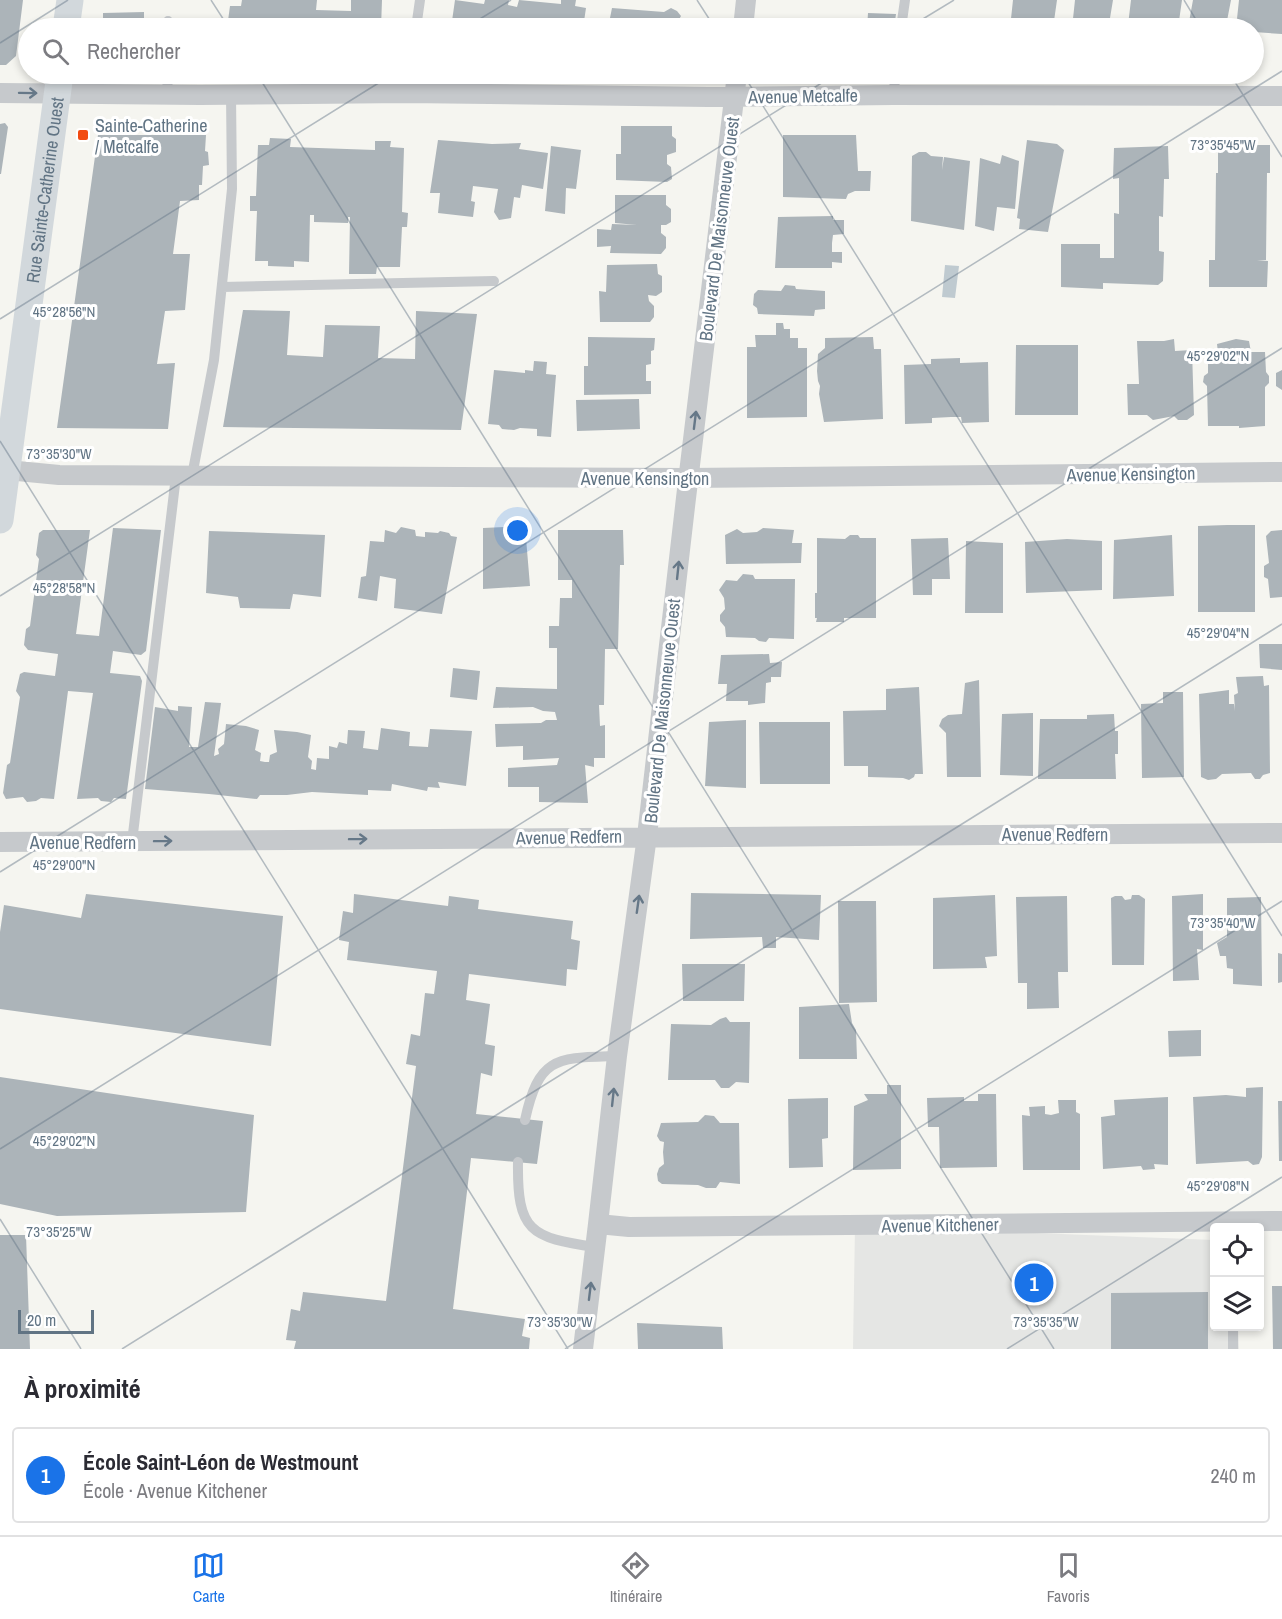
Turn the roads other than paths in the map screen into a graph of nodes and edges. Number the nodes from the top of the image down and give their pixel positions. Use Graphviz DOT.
graph roads {
  1 [pos="70,0"];
  2 [pos="420,0"];
  3 [pos="746,0"];
  4 [pos="905,0"];
  5 [pos="67,18"];
  6 [pos="417,18"];
  7 [pos="744,18"];
  8 [pos="903,18"];
  9 [pos="58,84"];
  10 [pos="168,84"];
  11 [pos="392,84"];
  12 [pos="431,84"];
  13 [pos="736,84"];
  14 [pos="895,84"];
  15 [pos="0,93"];
  16 [pos="231,94"];
  17 [pos="167,95"];
  18 [pos="893,95"];
  19 [pos="1282,96"];
  20 [pos="735,97"];
  21 [pos="494,280"];
  22 [pos="222,287"];
  23 [pos="7,470"];
  24 [pos="1282,472"];
  25 [pos="184,476"];
  26 [pos="688,478"];
  27 [pos="0,520"];
  28 [pos="1282,833"];
  29 [pos="647,837"];
  30 [pos="0,842"];
  31 [pos="132,842"];
  32 [pos="617,1056"];
  33 [pos="525,1120"];
  34 [pos="518,1162"];
  35 [pos="1282,1221"];
  36 [pos="598,1224"];
  37 [pos="596,1247"];
  38 [pos="1233,1331"];
  39 [pos="583,1349"];
  40 [pos="1233,1349"];
  1 -- 5 [label="main road"];
  2 -- 6 [label="lane"];
  3 -- 7 [label="street"];
  4 -- 8 [label="lane"];
  15 -- 9 [label="street, Avenue Metcalfe, one-way"];
  9 -- 17 [label="street, Avenue Metcalfe"];
  9 -- 23 [label="main road, Rue Sainte-Catherine Ouest"];
  10 -- 17 [label="lane"];
  11 -- 16 [label="street, Avenue Metcalfe"];
  12 -- 20 [label="street, Avenue Metcalfe"];
  13 -- 20 [label="street, Boulevard De Maisonneuve Ouest"];
  14 -- 18 [label="lane"];
  16 -- 17 [label="street, Avenue Metcalfe"];
  16 -- 22 [label="lane"];
  18 -- 19 [label="street, Avenue Metcalfe"];
  18 -- 20 [label="street, Avenue Metcalfe"];
  26 -- 20 [label="street, Boulevard De Maisonneuve Ouest, one-way"];
  21 -- 22 [label="lane"];
  22 -- 25 [label="lane"];
  23 -- 25 [label="street, Avenue Kensington"];
  23 -- 27 [label="main road, Rue Sainte-Catherine Ouest"];
  24 -- 26 [label="street, Avenue Kensington"];
  25 -- 26 [label="street, Avenue Kensington"];
  25 -- 31 [label="lane"];
  29 -- 26 [label="street, Boulevard De Maisonneuve Ouest, one-way"];
  28 -- 29 [label="street, Avenue Redfern"];
  31 -- 29 [label="street, Avenue Redfern, one-way"];
  32 -- 29 [label="street, Boulevard De Maisonneuve Ouest, one-way"];
  30 -- 31 [label="street, Avenue Redfern"];
  32 -- 33 [label="lane"];
  36 -- 32 [label="street, Boulevard De Maisonneuve Ouest, one-way"];
  34 -- 37 [label="lane"];
  35 -- 36 [label="street, Avenue Kitchener"];
  36 -- 37 [label="street, Boulevard De Maisonneuve Ouest"];
  39 -- 37 [label="street, Boulevard De Maisonneuve Ouest, one-way"];
  38 -- 40 [label="lane"];
}
